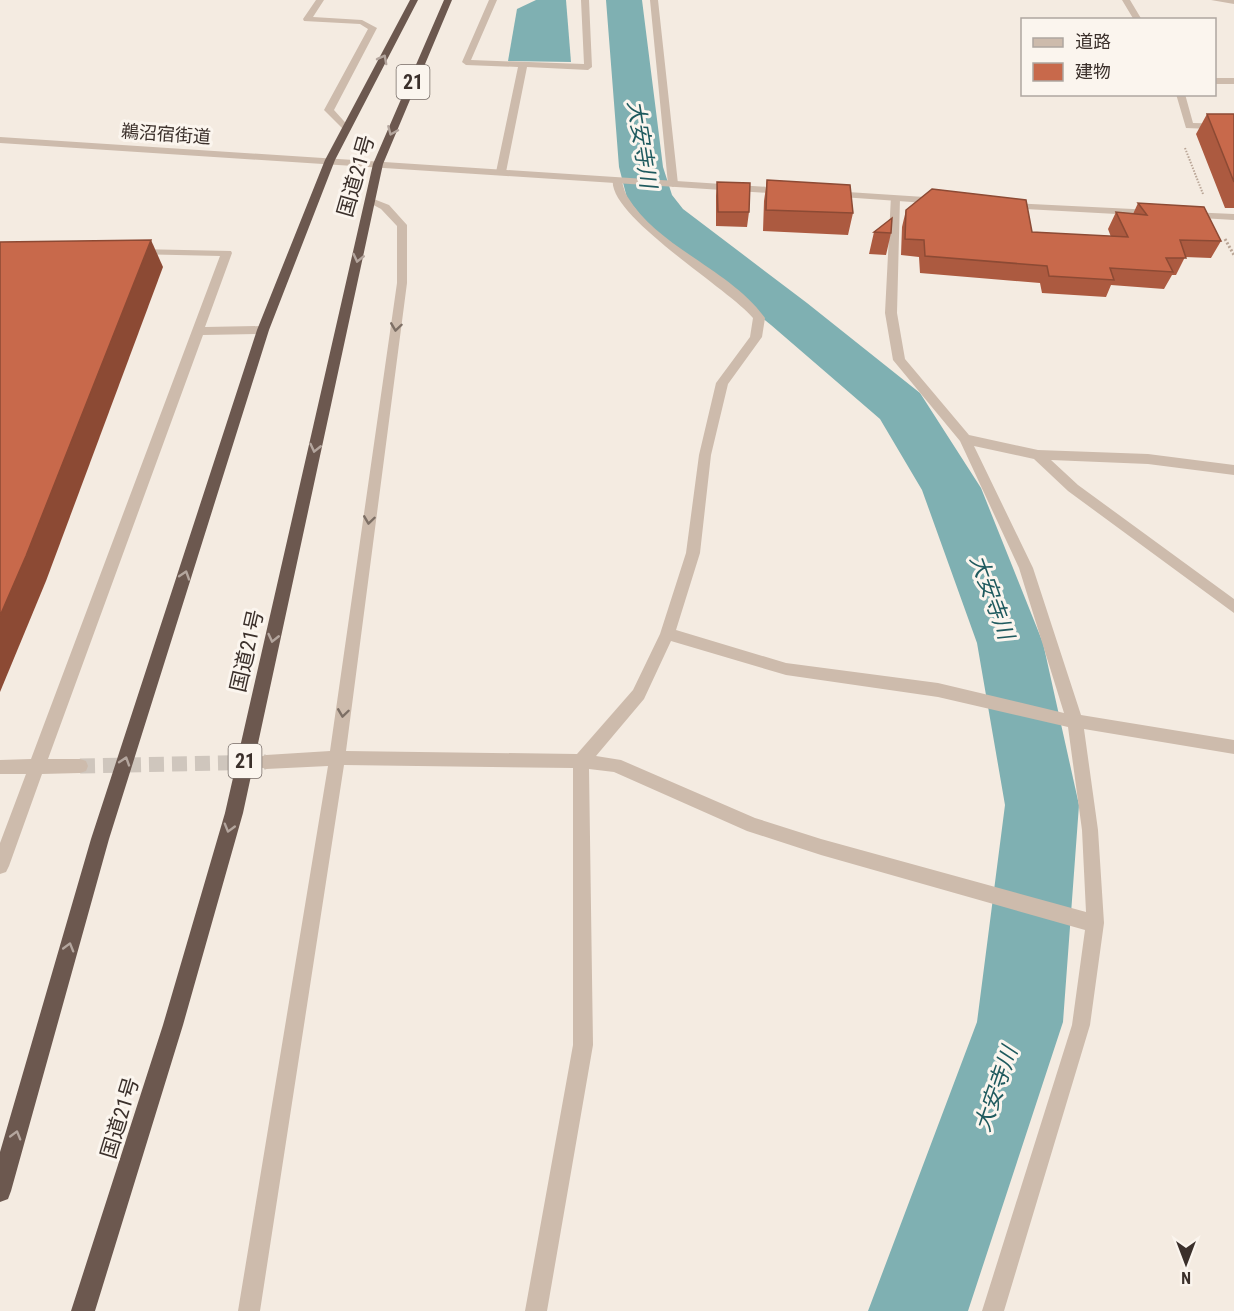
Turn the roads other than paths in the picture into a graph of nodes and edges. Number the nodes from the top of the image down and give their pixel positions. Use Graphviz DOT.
graph roads {
  1 [pos="320,0"];
  2 [pos="414,0"];
  3 [pos="448,0"];
  4 [pos="493,0"];
  5 [pos="585,0"];
  6 [pos="654,0"];
  7 [pos="1126,0"];
  8 [pos="1215,0"];
  9 [pos="1234,2"];
  10 [pos="1137,18"];
  11 [pos="523,64"];
  12 [pos="1216,81"];
  13 [pos="1234,81"];
  14 [pos="1181,96"];
  15 [pos="1234,127"];
  16 [pos="346,129"];
  17 [pos="0,140"];
  18 [pos="330,160"];
  19 [pos="378,164"];
  20 [pos="501,172"];
  21 [pos="621,181"];
  22 [pos="668,184"];
  23 [pos="790,191"];
  24 [pos="825,194"];
  25 [pos="895,198"];
  26 [pos="371,201"];
  27 [pos="954,202"];
  28 [pos="1000,206"];
  29 [pos="1165,214"];
  30 [pos="1176,215"];
  31 [pos="1234,217"];
  32 [pos="119,252"];
  33 [pos="263,330"];
  34 [pos="198,331"];
  35 [pos="965,440"];
  36 [pos="1038,455"];
  37 [pos="1234,470"];
  38 [pos="1234,607"];
  39 [pos="667,634"];
  40 [pos="1075,721"];
  41 [pos="1234,747"];
  42 [pos="337,758"];
  43 [pos="581,761"];
  44 [pos="266,762"];
  45 [pos="80,766"];
  46 [pos="0,767"];
  47 [pos="37,767"];
  48 [pos="0,866"];
  49 [pos="1095,923"];
  50 [pos="0,1191"];
  51 [pos="83,1311"];
  52 [pos="249,1311"];
  53 [pos="536,1311"];
  54 [pos="993,1311"];
  1 -- 16 [label="street"];
  16 -- 2 [label="highway, 国道21号 / 21, one-way"];
  3 -- 19 [label="highway, 国道21号 / 21, one-way"];
  4 -- 11 [label="street"];
  5 -- 11 [label="street"];
  6 -- 22 [label="street"];
  7 -- 10 [label="street"];
  8 -- 9 [label="street"];
  11 -- 20 [label="street"];
  12 -- 13 [label="street"];
  14 -- 15 [label="street"];
  16 -- 18 [label="highway, 国道21号 / 21"];
  17 -- 18 [label="street, 鵜沼宿街道"];
  18 -- 19 [label="street, 鵜沼宿街道"];
  18 -- 33 [label="highway, 国道21号 / 21"];
  19 -- 20 [label="street, 鵜沼宿街道"];
  19 -- 26 [label="highway, 国道21号 / 21"];
  20 -- 21 [label="street, 鵜沼宿街道"];
  21 -- 22 [label="street, 鵜沼宿街道"];
  21 -- 39 [label="street"];
  22 -- 23 [label="street, 鵜沼宿街道"];
  24 -- 25 [label="street"];
  25 -- 27 [label="street"];
  25 -- 35 [label="street"];
  26 -- 42 [label="street, one-way"];
  26 -- 51 [label="highway, 国道21号 / 21, one-way"];
  28 -- 29 [label="street"];
  30 -- 31 [label="street"];
  32 -- 34 [label="street"];
  33 -- 34 [label="street"];
  50 -- 33 [label="highway, 国道21号 / 21, one-way"];
  34 -- 47 [label="street"];
  35 -- 36 [label="street"];
  35 -- 40 [label="street"];
  36 -- 37 [label="street"];
  36 -- 38 [label="street"];
  39 -- 40 [label="street"];
  39 -- 43 [label="street"];
  40 -- 41 [label="street"];
  40 -- 49 [label="street"];
  42 -- 43 [label="street"];
  42 -- 44 [label="street"];
  42 -- 52 [label="street"];
  43 -- 49 [label="street"];
  43 -- 53 [label="street"];
  45 -- 47 [label="street"];
  46 -- 47 [label="street"];
  47 -- 48 [label="street"];
  49 -- 54 [label="street"];
}
